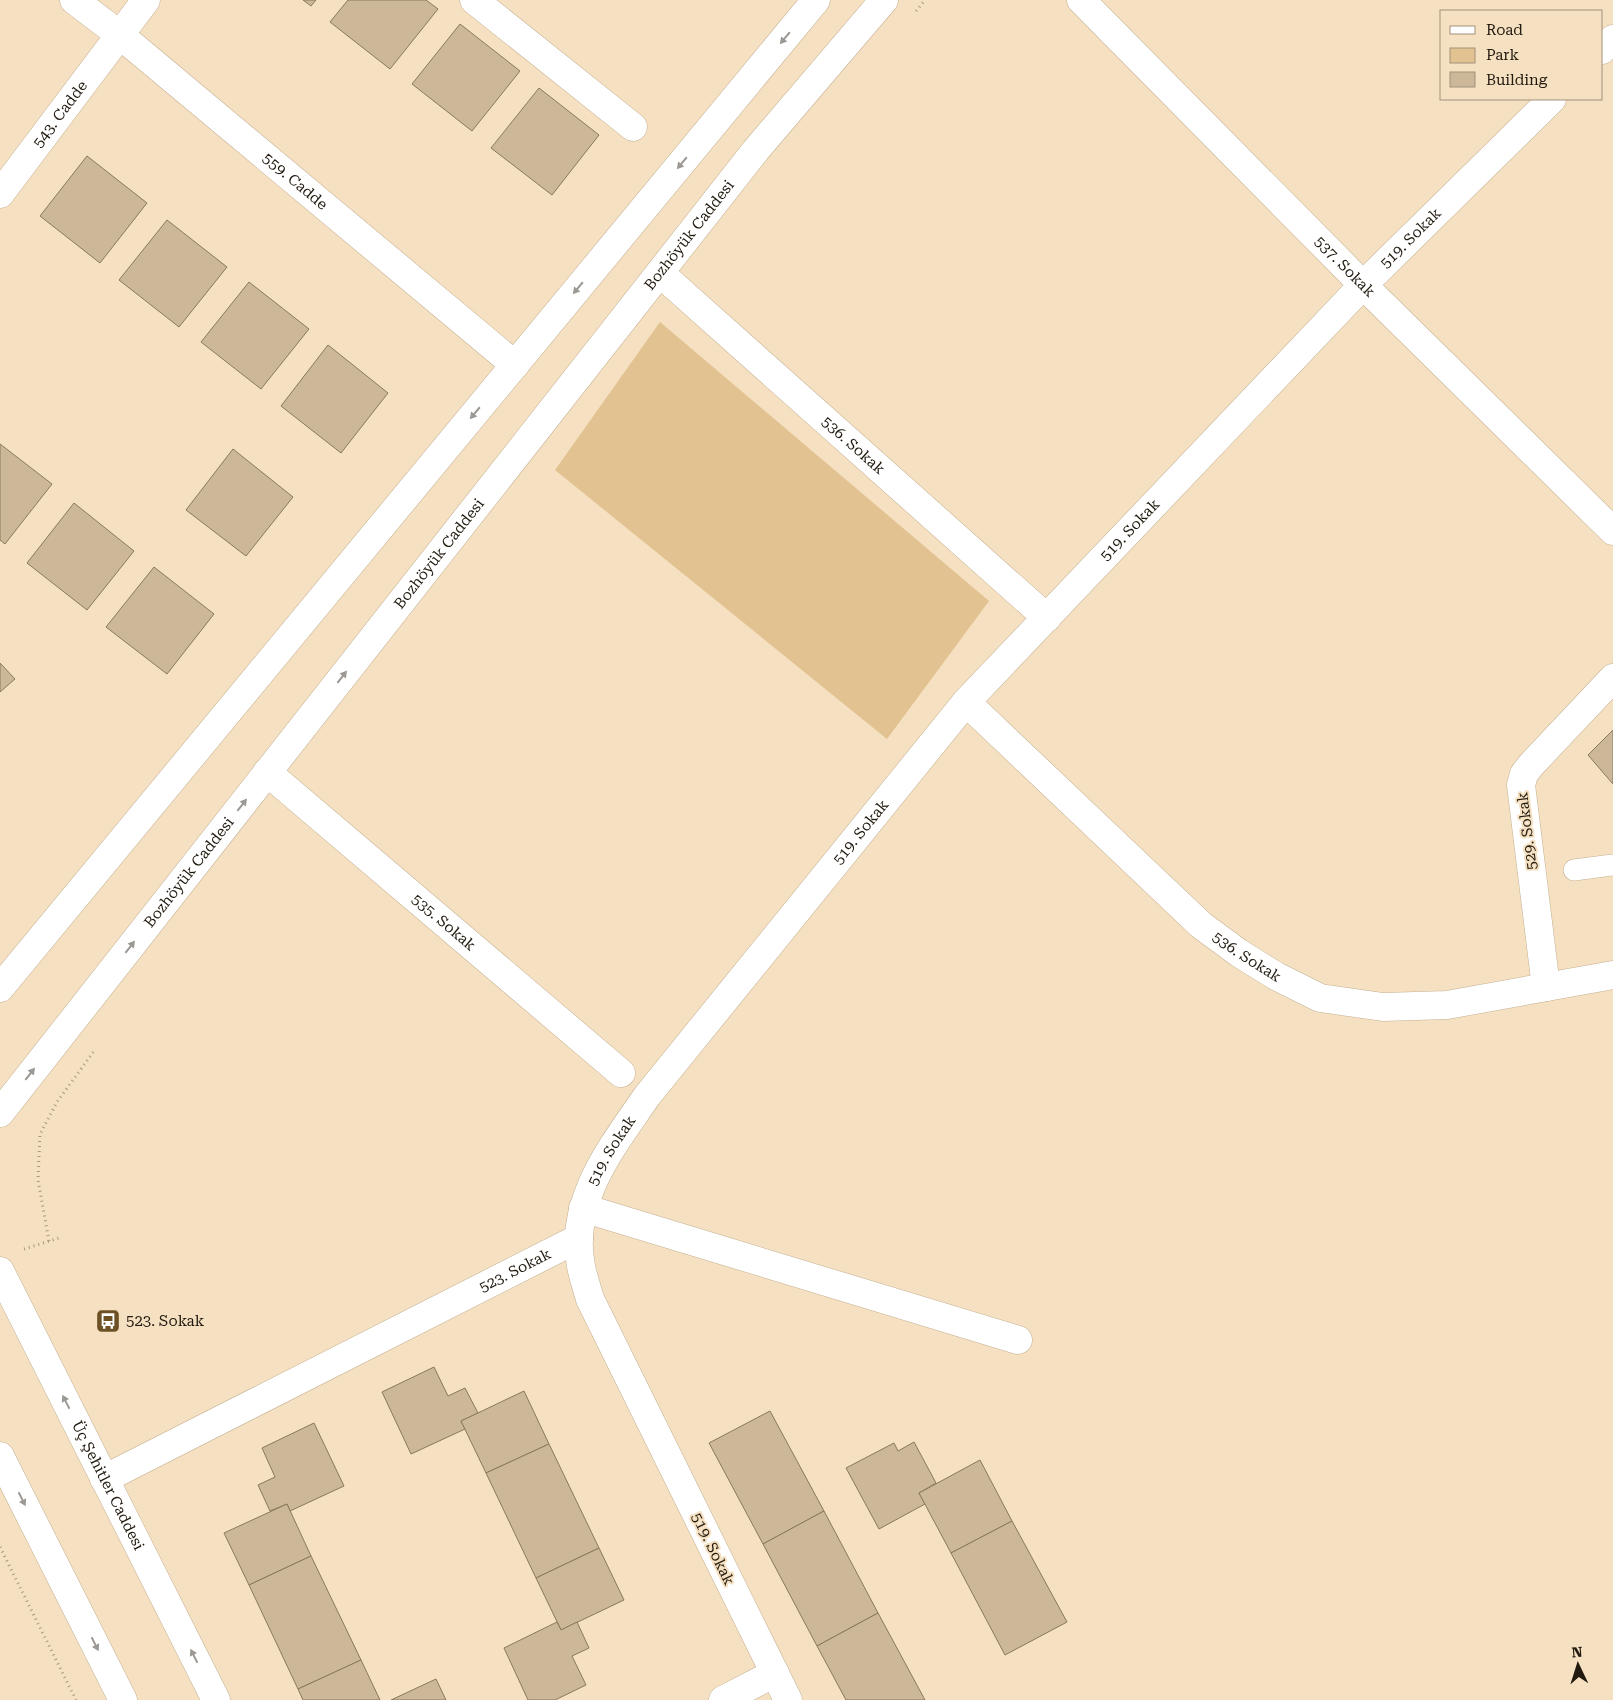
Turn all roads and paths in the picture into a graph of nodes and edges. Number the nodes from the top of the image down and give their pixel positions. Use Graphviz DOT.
graph roads {
  1 [pos="74,0"];
  2 [pos="146,0"];
  3 [pos="816,0"];
  4 [pos="884,0"];
  5 [pos="1081,0"];
  6 [pos="479,3"];
  7 [pos="120,34"];
  8 [pos="1613,39"];
  9 [pos="1603,49"];
  10 [pos="1551,100"];
  11 [pos="633,128"];
  12 [pos="0,194"];
  13 [pos="660,273"];
  14 [pos="1363,284"];
  15 [pos="515,365"];
  16 [pos="1613,531"];
  17 [pos="1047,618"];
  18 [pos="1613,678"];
  19 [pos="966,702"];
  20 [pos="267,772"];
  21 [pos="1613,865"];
  22 [pos="1574,870"];
  23 [pos="1613,975"];
  24 [pos="1546,987"];
  25 [pos="0,988"];
  26 [pos="621,1073"];
  27 [pos="57,1102"];
  28 [pos="0,1113"];
  29 [pos="583,1208"];
  30 [pos="59,1238"];
  31 [pos="579,1238"];
  32 [pos="49,1241"];
  33 [pos="8,1261"];
  34 [pos="1018,1340"];
  35 [pos="0,1456"];
  36 [pos="104,1479"];
  37 [pos="0,1546"];
  38 [pos="775,1673"];
  39 [pos="76,1700"];
  40 [pos="123,1700"];
  41 [pos="216,1700"];
  42 [pos="723,1700"];
  43 [pos="788,1700"];
  1 -- 7 [label="street, 559. Cadde"];
  2 -- 7 [label="street, 543. Cadde"];
  3 -- 15 [label="street, one-way"];
  4 -- 13 [label="street, Bozhöyük Caddesi"];
  5 -- 14 [label="street, 537. Sokak"];
  6 -- 11 [label="street"];
  7 -- 12 [label="street, 543. Cadde"];
  7 -- 15 [label="street, 559. Cadde"];
  8 -- 9 [label="street"];
  10 -- 14 [label="street, 519. Sokak"];
  13 -- 17 [label="street, 536. Sokak"];
  20 -- 13 [label="street, Bozhöyük Caddesi, one-way"];
  14 -- 16 [label="street, 537. Sokak"];
  14 -- 17 [label="street, 519. Sokak"];
  15 -- 25 [label="street, one-way"];
  17 -- 19 [label="street, 519. Sokak"];
  18 -- 24 [label="street, 529. Sokak"];
  19 -- 24 [label="street, 536. Sokak"];
  19 -- 29 [label="street, 519. Sokak"];
  20 -- 26 [label="street, 535. Sokak"];
  28 -- 20 [label="street, Bozhöyük Caddesi, one-way"];
  21 -- 22 [label="lane"];
  23 -- 24 [label="street, 536. Sokak"];
  27 -- 32 [label="path"];
  29 -- 31 [label="street, 519. Sokak"];
  29 -- 34 [label="street"];
  30 -- 32 [label="path"];
  31 -- 36 [label="street, 523. Sokak"];
  31 -- 38 [label="street, 519. Sokak"];
  32 -- 33 [label="path"];
  36 -- 33 [label="street, Üç Şehitler Caddesi, one-way"];
  35 -- 40 [label="street, one-way"];
  41 -- 36 [label="street, Üç Şehitler Caddesi, one-way"];
  37 -- 39 [label="path"];
  38 -- 42 [label="street"];
  38 -- 43 [label="street, 519. Sokak"];
}
